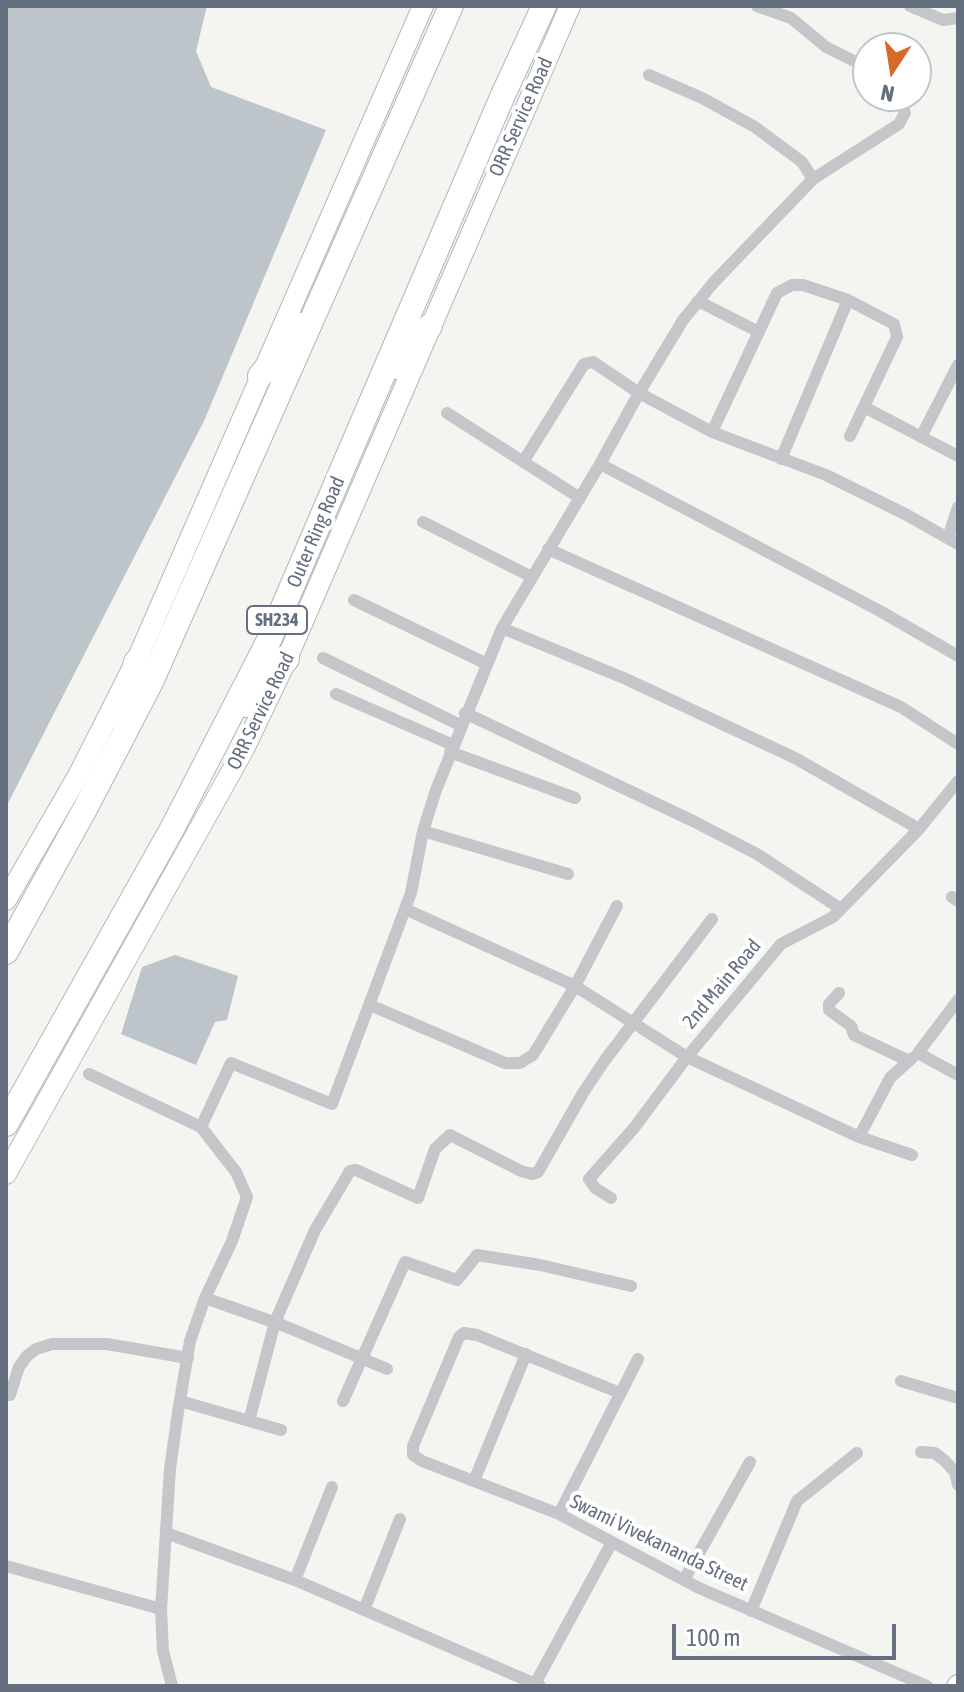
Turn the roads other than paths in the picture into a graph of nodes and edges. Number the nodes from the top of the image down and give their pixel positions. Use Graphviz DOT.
graph roads {
  1 [pos="423,6"];
  2 [pos="451,6"];
  3 [pos="544,6"];
  4 [pos="570,6"];
  5 [pos="757,6"];
  6 [pos="910,6"];
  7 [pos="958,18"];
  8 [pos="852,60"];
  9 [pos="649,75"];
  10 [pos="905,112"];
  11 [pos="813,179"];
  12 [pos="323,298"];
  13 [pos="848,300"];
  14 [pos="698,301"];
  15 [pos="430,326"];
  16 [pos="759,332"];
  17 [pos="958,365"];
  18 [pos="260,376"];
  19 [pos="378,388"];
  20 [pos="639,393"];
  21 [pos="864,407"];
  22 [pos="447,413"];
  23 [pos="712,432"];
  24 [pos="850,436"];
  25 [pos="921,437"];
  26 [pos="958,456"];
  27 [pos="781,459"];
  28 [pos="523,462"];
  29 [pos="600,464"];
  30 [pos="580,498"];
  31 [pos="958,507"];
  32 [pos="423,522"];
  33 [pos="953,541"];
  34 [pos="548,549"];
  35 [pos="532,577"];
  36 [pos="354,600"];
  37 [pos="502,628"];
  38 [pos="958,656"];
  39 [pos="323,658"];
  40 [pos="287,659"];
  41 [pos="136,662"];
  42 [pos="487,664"];
  43 [pos="336,694"];
  44 [pos="463,719"];
  45 [pos="224,731"];
  46 [pos="958,744"];
  47 [pos="451,749"];
  48 [pos="116,752"];
  49 [pos="958,781"];
  50 [pos="575,798"];
  51 [pos="919,829"];
  52 [pos="423,831"];
  53 [pos="568,874"];
  54 [pos="6,900"];
  55 [pos="617,906"];
  56 [pos="405,909"];
  57 [pos="841,909"];
  58 [pos="712,919"];
  59 [pos="6,952"];
  60 [pos="575,986"];
  61 [pos="839,993"];
  62 [pos="958,1000"];
  63 [pos="370,1005"];
  64 [pos="633,1025"];
  65 [pos="687,1057"];
  66 [pos="913,1057"];
  67 [pos="89,1074"];
  68 [pos="958,1075"];
  69 [pos="6,1124"];
  70 [pos="201,1127"];
  71 [pos="859,1137"];
  72 [pos="912,1155"];
  73 [pos="6,1174"];
  74 [pos="611,1198"];
  75 [pos="631,1286"];
  76 [pos="205,1298"];
  77 [pos="275,1322"];
  78 [pos="526,1354"];
  79 [pos="188,1358"];
  80 [pos="363,1359"];
  81 [pos="638,1359"];
  82 [pos="387,1369"];
  83 [pos="901,1381"];
  84 [pos="620,1393"];
  85 [pos="10,1395"];
  86 [pos="958,1398"];
  87 [pos="180,1401"];
  88 [pos="343,1401"];
  89 [pos="249,1421"];
  90 [pos="281,1430"];
  91 [pos="921,1452"];
  92 [pos="857,1453"];
  93 [pos="750,1462"];
  94 [pos="474,1481"];
  95 [pos="958,1485"];
  96 [pos="332,1487"];
  97 [pos="559,1514"];
  98 [pos="400,1519"];
  99 [pos="166,1533"];
  100 [pos="612,1542"];
  101 [pos="6,1566"];
  102 [pos="295,1580"];
  103 [pos="684,1580"];
  104 [pos="161,1609"];
  105 [pos="364,1610"];
  106 [pos="751,1611"];
  107 [pos="537,1685"];
  108 [pos="172,1686"];
  109 [pos="927,1686"];
  1 -- 18 [label="main road"];
  2 -- 12 [label="highway"];
  3 -- 19 [label="highway, Outer Ring Road / SH234"];
  4 -- 15 [label="main road, ORR Service Road"];
  5 -- 8 [label="street"];
  6 -- 7 [label="street"];
  9 -- 11 [label="street"];
  10 -- 11 [label="street"];
  11 -- 14 [label="street"];
  12 -- 18 [label="highway"];
  12 -- 48 [label="highway"];
  13 -- 16 [label="street"];
  13 -- 21 [label="street"];
  13 -- 27 [label="street"];
  14 -- 16 [label="street"];
  14 -- 20 [label="street"];
  15 -- 19 [label="highway"];
  15 -- 40 [label="main road, ORR Service Road"];
  16 -- 23 [label="street"];
  17 -- 25 [label="street"];
  18 -- 41 [label="main road"];
  19 -- 45 [label="highway, Outer Ring Road / SH234"];
  20 -- 23 [label="street"];
  20 -- 28 [label="street"];
  20 -- 29 [label="street"];
  21 -- 24 [label="street"];
  21 -- 25 [label="street"];
  22 -- 28 [label="street"];
  23 -- 27 [label="street"];
  25 -- 26 [label="street"];
  27 -- 33 [label="street"];
  28 -- 30 [label="street"];
  29 -- 30 [label="street"];
  29 -- 38 [label="street"];
  30 -- 34 [label="street"];
  31 -- 33 [label="street"];
  32 -- 35 [label="street"];
  34 -- 35 [label="street"];
  34 -- 46 [label="street"];
  35 -- 37 [label="street"];
  36 -- 42 [label="street"];
  37 -- 42 [label="street"];
  37 -- 51 [label="street"];
  39 -- 44 [label="street"];
  40 -- 45 [label="highway"];
  40 -- 73 [label="main road, ORR Service Road"];
  41 -- 48 [label="highway"];
  41 -- 54 [label="main road"];
  42 -- 44 [label="street"];
  43 -- 47 [label="street"];
  44 -- 47 [label="street"];
  44 -- 57 [label="street"];
  45 -- 69 [label="highway, Outer Ring Road / SH234"];
  47 -- 50 [label="street"];
  47 -- 52 [label="street"];
  48 -- 59 [label="highway"];
  49 -- 51 [label="street, 2nd Main Road"];
  51 -- 57 [label="street, 2nd Main Road"];
  52 -- 53 [label="street"];
  52 -- 56 [label="street"];
  55 -- 60 [label="street"];
  56 -- 60 [label="street"];
  56 -- 63 [label="street"];
  57 -- 65 [label="street, 2nd Main Road"];
  58 -- 64 [label="street"];
  60 -- 63 [label="street"];
  60 -- 64 [label="street"];
  61 -- 66 [label="street"];
  62 -- 66 [label="street"];
  63 -- 70 [label="street"];
  64 -- 65 [label="street"];
  64 -- 77 [label="street"];
  65 -- 71 [label="street"];
  65 -- 74 [label="street, 2nd Main Road"];
  66 -- 68 [label="street"];
  66 -- 71 [label="street"];
  67 -- 70 [label="street"];
  70 -- 76 [label="street"];
  71 -- 72 [label="street"];
  75 -- 80 [label="street"];
  76 -- 77 [label="street"];
  76 -- 79 [label="street"];
  77 -- 80 [label="street"];
  77 -- 89 [label="street"];
  78 -- 84 [label="street"];
  78 -- 94 [label="street"];
  78 -- 94 [label="street, Swami Vivekananda Street"];
  79 -- 85 [label="street"];
  79 -- 87 [label="street"];
  80 -- 82 [label="street"];
  80 -- 88 [label="street"];
  81 -- 84 [label="street"];
  83 -- 86 [label="street"];
  84 -- 97 [label="street"];
  87 -- 89 [label="street"];
  87 -- 99 [label="street"];
  89 -- 90 [label="street"];
  91 -- 95 [label="street"];
  92 -- 106 [label="street"];
  93 -- 103 [label="street"];
  94 -- 97 [label="street, Swami Vivekananda Street"];
  96 -- 102 [label="street"];
  97 -- 100 [label="street, Swami Vivekananda Street"];
  98 -- 105 [label="street"];
  99 -- 102 [label="street"];
  99 -- 104 [label="street"];
  100 -- 103 [label="street, Swami Vivekananda Street"];
  100 -- 107 [label="street"];
  101 -- 104 [label="street"];
  102 -- 105 [label="street"];
  103 -- 106 [label="street, Swami Vivekananda Street"];
  104 -- 108 [label="street"];
  105 -- 107 [label="street"];
  106 -- 109 [label="street, Swami Vivekananda Street"];
}
